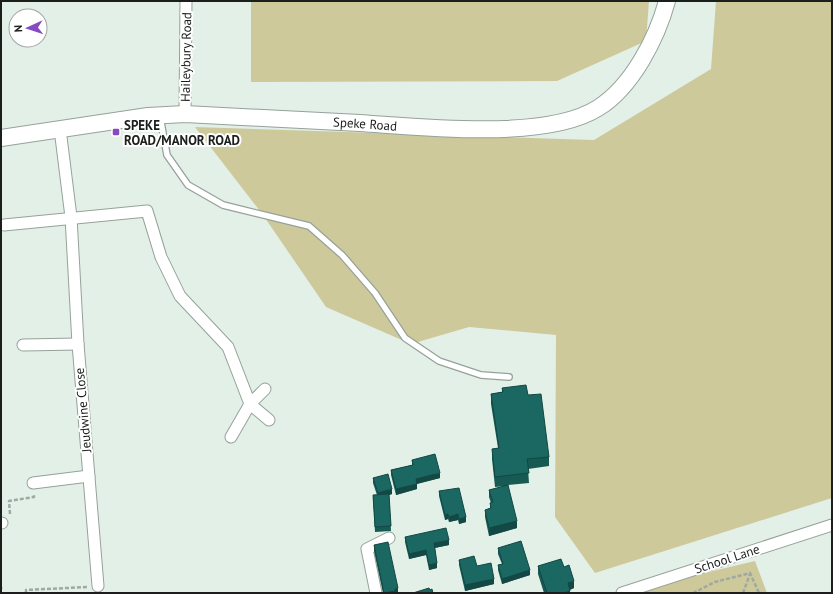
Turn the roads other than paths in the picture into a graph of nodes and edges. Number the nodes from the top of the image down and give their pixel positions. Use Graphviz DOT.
graph roads {
  1 [pos="186,1"];
  2 [pos="667,1"];
  3 [pos="185,114"];
  4 [pos="160,115"];
  5 [pos="60,129"];
  6 [pos="1,138"];
  7 [pos="70,217"];
  8 [pos="4,225"];
  9 [pos="78,344"];
  10 [pos="22,345"];
  11 [pos="509,377"];
  12 [pos="265,389"];
  13 [pos="250,404"];
  14 [pos="269,420"];
  15 [pos="231,437"];
  16 [pos="89,476"];
  17 [pos="33,483"];
  18 [pos="832,525"];
  19 [pos="389,538"];
  20 [pos="98,586"];
  21 [pos="376,593"];
  22 [pos="622,593"];
  1 -- 3 [label="street, Haileybury Road"];
  2 -- 3 [label="street, Speke Road"];
  3 -- 4 [label="street, Speke Road"];
  4 -- 5 [label="street, Speke Road"];
  4 -- 11 [label="lane"];
  5 -- 6 [label="street, Speke Road"];
  5 -- 7 [label="street, Jeudwine Close"];
  7 -- 8 [label="street"];
  7 -- 9 [label="street, Jeudwine Close"];
  7 -- 13 [label="street"];
  9 -- 10 [label="street"];
  9 -- 16 [label="street, Jeudwine Close"];
  12 -- 13 [label="street"];
  13 -- 14 [label="street"];
  13 -- 15 [label="street"];
  16 -- 17 [label="street"];
  16 -- 20 [label="street, Jeudwine Close"];
  18 -- 22 [label="street, School Lane"];
  19 -- 21 [label="street"];
}
